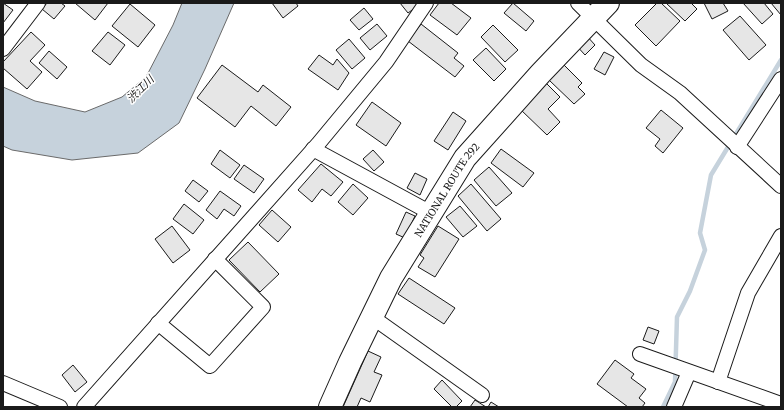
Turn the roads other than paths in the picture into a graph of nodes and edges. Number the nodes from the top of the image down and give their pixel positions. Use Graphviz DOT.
graph roads {
  1 [pos="38,3"];
  2 [pos="426,3"];
  3 [pos="608,3"];
  4 [pos="585,11"];
  5 [pos="3,49"];
  6 [pos="781,79"];
  7 [pos="737,147"];
  8 [pos="313,149"];
  9 [pos="781,186"];
  10 [pos="431,213"];
  11 [pos="781,236"];
  12 [pos="215,259"];
  13 [pos="372,317"];
  14 [pos="158,323"];
  15 [pos="640,354"];
  16 [pos="689,372"];
  17 [pos="718,382"];
  18 [pos="3,383"];
  19 [pos="482,395"];
  20 [pos="759,402"];
  21 [pos="781,404"];
  22 [pos="60,407"];
  23 [pos="84,407"];
  24 [pos="330,407"];
  25 [pos="674,407"];
  1 -- 5 [label="street"];
  2 -- 8 [label="street"];
  3 -- 4 [label="highway, NATIONAL ROUTE 292"];
  4 -- 7 [label="street"];
  4 -- 10 [label="highway, NATIONAL ROUTE 292"];
  6 -- 7 [label="street"];
  7 -- 9 [label="street"];
  8 -- 10 [label="street"];
  8 -- 12 [label="street"];
  10 -- 13 [label="highway, NATIONAL ROUTE 292"];
  11 -- 17 [label="street"];
  12 -- 14 [label="street"];
  12 -- 14 [label="street"];
  13 -- 19 [label="street"];
  13 -- 24 [label="highway, NATIONAL ROUTE 292"];
  14 -- 23 [label="street"];
  15 -- 16 [label="street"];
  16 -- 17 [label="street"];
  16 -- 25 [label="street"];
  17 -- 20 [label="street"];
  18 -- 22 [label="street"];
  20 -- 21 [label="street"];
}
